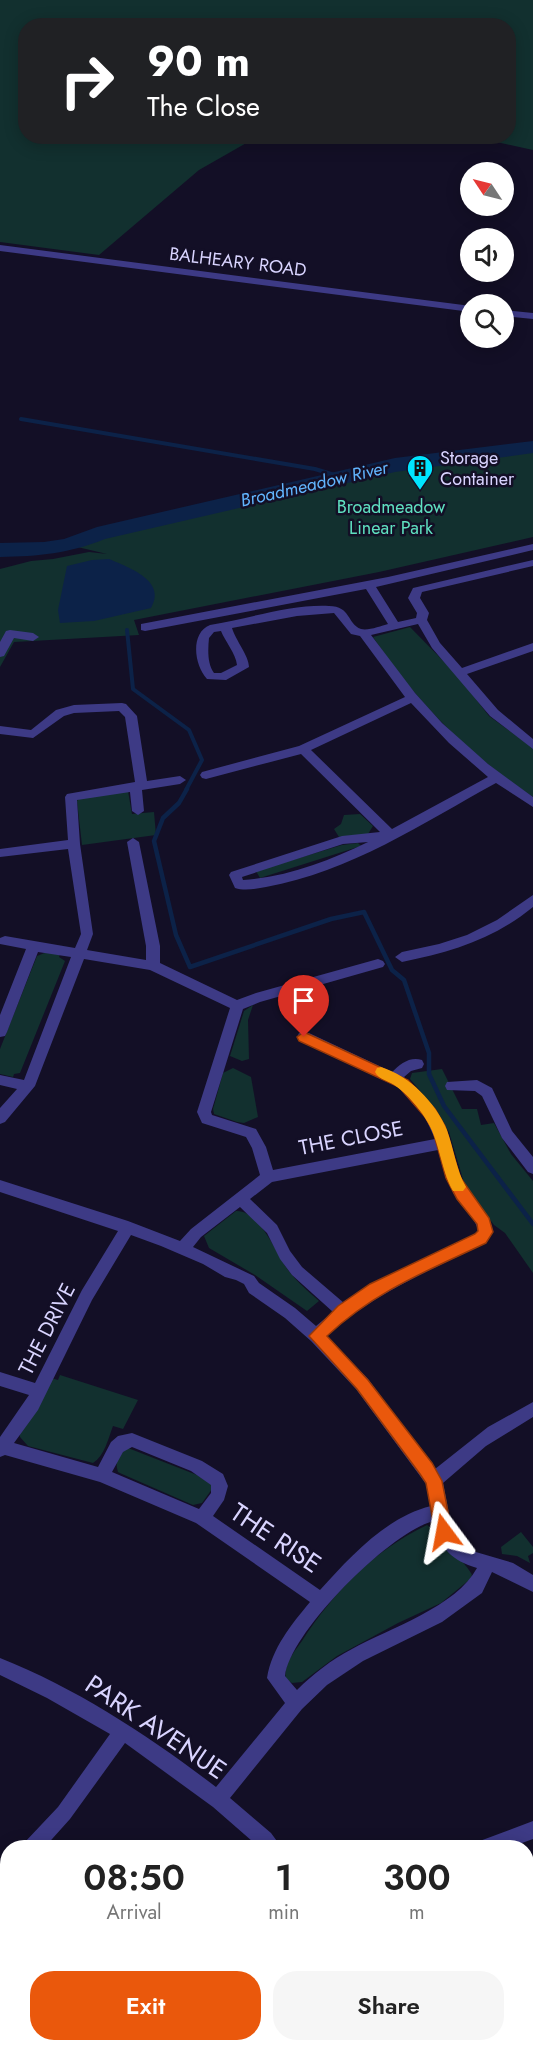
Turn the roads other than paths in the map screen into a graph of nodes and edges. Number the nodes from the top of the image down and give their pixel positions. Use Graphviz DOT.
graph roads {
  1 [pos="0,248"];
  2 [pos="460,308"];
  3 [pos="514,314"];
  4 [pos="533,316"];
  5 [pos="533,547"];
  6 [pos="533,563"];
  7 [pos="369,585"];
  8 [pos="421,620"];
  9 [pos="395,626"];
  10 [pos="145,627"];
  11 [pos="226,627"];
  12 [pos="364,633"];
  13 [pos="33,637"];
  14 [pos="533,647"];
  15 [pos="0,653"];
  16 [pos="462,672"];
  17 [pos="412,698"];
  18 [pos="0,730"];
  19 [pos="533,745"];
  20 [pos="303,749"];
  21 [pos="206,775"];
  22 [pos="497,777"];
  23 [pos="180,780"];
  24 [pos="139,785"];
  25 [pos="533,804"];
  26 [pos="138,811"];
  27 [pos="391,835"];
  28 [pos="133,842"];
  29 [pos="74,844"];
  30 [pos="0,853"];
  31 [pos="533,900"];
  32 [pos="5,941"];
  33 [pos="34,946"];
  34 [pos="80,953"];
  35 [pos="402,957"];
  36 [pos="378,964"];
  37 [pos="153,966"];
  38 [pos="237,1006"];
  39 [pos="0,1032"];
  40 [pos="304,1037"];
  41 [pos="417,1064"];
  42 [pos="395,1078"];
  43 [pos="0,1080"];
  44 [pos="28,1086"];
  45 [pos="452,1086"];
  46 [pos="0,1118"];
  47 [pos="443,1143"];
  48 [pos="533,1168"];
  49 [pos="268,1177"];
  50 [pos="0,1186"];
  51 [pos="238,1198"];
  52 [pos="128,1227"];
  53 [pos="183,1248"];
  54 [pos="343,1311"];
  55 [pos="316,1336"];
  56 [pos="0,1379"];
  57 [pos="39,1391"];
  58 [pos="533,1408"];
  59 [pos="1,1448"];
  60 [pos="102,1475"];
  61 [pos="434,1481"];
  62 [pos="439,1512"];
  63 [pos="202,1518"];
  64 [pos="488,1564"];
  65 [pos="533,1584"];
  66 [pos="321,1600"];
  67 [pos="0,1666"];
  68 [pos="296,1703"];
  69 [pos="123,1731"];
  70 [pos="217,1798"];
  71 [pos="533,1830"];
  72 [pos="39,1840"];
  73 [pos="264,1840"];
  74 [pos="505,1840"];
  1 -- 2 [label="street, BALHEARY ROAD"];
  3 -- 4 [label="street"];
  5 -- 7 [label="street"];
  6 -- 8 [label="street"];
  7 -- 9 [label="street"];
  7 -- 10 [label="street"];
  8 -- 9 [label="street"];
  8 -- 16 [label="street"];
  9 -- 12 [label="street"];
  11 -- 11 [label="street"];
  11 -- 12 [label="street"];
  12 -- 17 [label="street"];
  13 -- 15 [label="street"];
  14 -- 16 [label="street"];
  16 -- 19 [label="street"];
  17 -- 20 [label="street"];
  17 -- 22 [label="street"];
  18 -- 24 [label="street"];
  20 -- 21 [label="street"];
  20 -- 27 [label="street"];
  22 -- 25 [label="street"];
  22 -- 27 [label="street"];
  23 -- 24 [label="street"];
  24 -- 26 [label="street"];
  24 -- 29 [label="street"];
  27 -- 27 [label="street"];
  28 -- 37 [label="street"];
  29 -- 30 [label="street"];
  29 -- 34 [label="street"];
  31 -- 35 [label="street"];
  32 -- 33 [label="street"];
  33 -- 34 [label="street"];
  33 -- 39 [label="street"];
  34 -- 37 [label="street"];
  34 -- 44 [label="street"];
  36 -- 38 [label="street"];
  37 -- 38 [label="street"];
  38 -- 49 [label="street"];
  40 -- 42 [label="street, THE CLOSE"];
  41 -- 42 [label="street"];
  42 -- 47 [label="street, THE CLOSE"];
  43 -- 44 [label="street"];
  44 -- 46 [label="street"];
  45 -- 48 [label="street"];
  47 -- 49 [label="street, THE CLOSE"];
  47 -- 54 [label="street, THE CLOSE"];
  49 -- 51 [label="street"];
  50 -- 52 [label="street"];
  51 -- 53 [label="street"];
  51 -- 54 [label="street"];
  52 -- 53 [label="street"];
  52 -- 57 [label="street, THE DRIVE"];
  53 -- 55 [label="street"];
  54 -- 55 [label="street, THE CLOSE"];
  55 -- 61 [label="street"];
  56 -- 57 [label="street"];
  57 -- 59 [label="street, THE DRIVE"];
  58 -- 61 [label="street"];
  59 -- 60 [label="street, THE RISE"];
  60 -- 63 [label="street, THE RISE"];
  60 -- 63 [label="street, THE RISE"];
  61 -- 62 [label="street"];
  62 -- 64 [label="street"];
  62 -- 66 [label="street"];
  63 -- 66 [label="street, THE RISE"];
  64 -- 65 [label="street"];
  64 -- 68 [label="street"];
  66 -- 68 [label="street"];
  67 -- 69 [label="street, PARK AVENUE"];
  68 -- 70 [label="street"];
  69 -- 70 [label="street, PARK AVENUE"];
  69 -- 72 [label="street"];
  70 -- 73 [label="street, PARK AVENUE"];
  71 -- 74 [label="street"];
}
